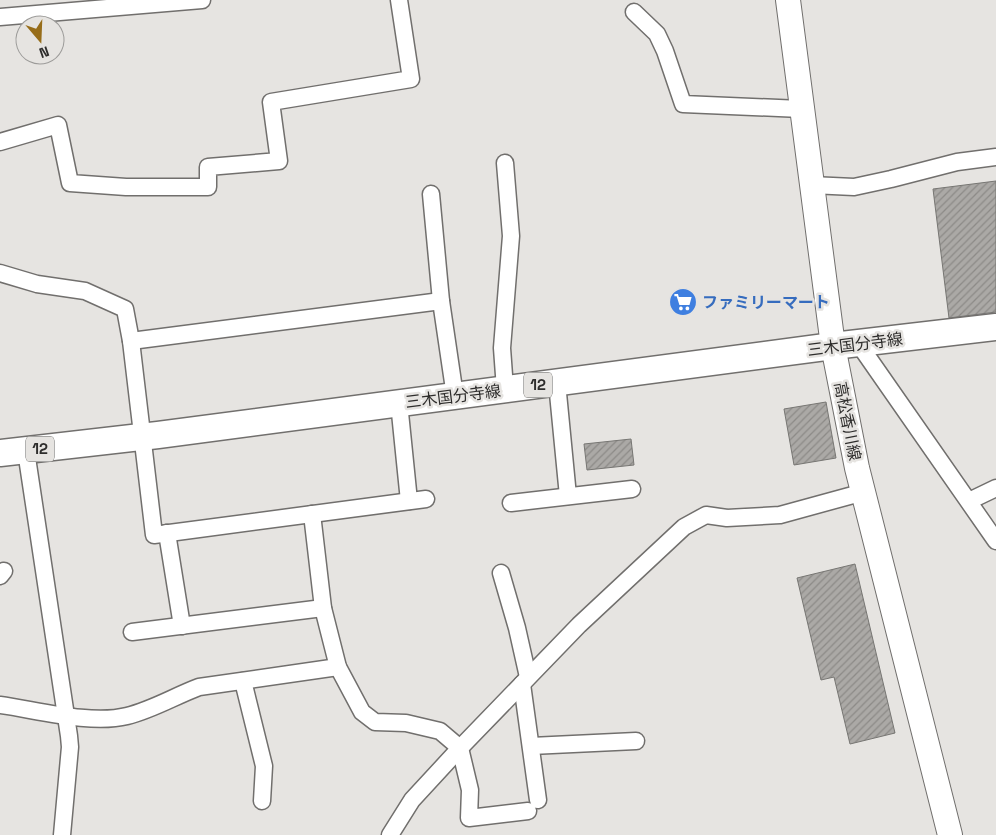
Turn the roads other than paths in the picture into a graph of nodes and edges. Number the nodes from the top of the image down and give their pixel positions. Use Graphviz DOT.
graph roads {
  1 [pos="202,0"];
  2 [pos="399,0"];
  3 [pos="788,0"];
  4 [pos="124,3"];
  5 [pos="634,12"];
  6 [pos="0,17"];
  7 [pos="801,109"];
  8 [pos="0,142"];
  9 [pos="996,157"];
  10 [pos="505,163"];
  11 [pos="811,185"];
  12 [pos="432,194"];
  13 [pos="0,274"];
  14 [pos="441,300"];
  15 [pos="996,327"];
  16 [pos="131,341"];
  17 [pos="846,345"];
  18 [pos="557,383"];
  19 [pos="505,390"];
  20 [pos="455,396"];
  21 [pos="399,403"];
  22 [pos="142,437"];
  23 [pos="26,451"];
  24 [pos="0,453"];
  25 [pos="996,488"];
  26 [pos="632,489"];
  27 [pos="864,492"];
  28 [pos="568,496"];
  29 [pos="426,499"];
  30 [pos="409,501"];
  31 [pos="969,501"];
  32 [pos="511,503"];
  33 [pos="312,514"];
  34 [pos="167,534"];
  35 [pos="996,541"];
  36 [pos="501,573"];
  37 [pos="323,608"];
  38 [pos="182,626"];
  39 [pos="132,632"];
  40 [pos="338,667"];
  41 [pos="243,681"];
  42 [pos="525,681"];
  43 [pos="0,705"];
  44 [pos="67,715"];
  45 [pos="636,742"];
  46 [pos="531,746"];
  47 [pos="460,748"];
  48 [pos="262,801"];
  49 [pos="62,835"];
  50 [pos="390,835"];
  51 [pos="950,835"];
  1 -- 4 [label="street"];
  2 -- 8 [label="street"];
  3 -- 7 [label="main road, 高松香川線"];
  4 -- 6 [label="street"];
  5 -- 7 [label="street"];
  7 -- 11 [label="main road, 高松香川線"];
  9 -- 11 [label="street"];
  10 -- 19 [label="street"];
  11 -- 17 [label="main road, 高松香川線"];
  12 -- 14 [label="street"];
  13 -- 16 [label="street"];
  14 -- 16 [label="street"];
  14 -- 20 [label="street"];
  15 -- 17 [label="main road, 三木国分寺線 / 12"];
  16 -- 22 [label="street"];
  17 -- 18 [label="main road, 三木国分寺線 / 12"];
  17 -- 27 [label="main road, 高松香川線"];
  17 -- 31 [label="street"];
  18 -- 19 [label="main road, 三木国分寺線 / 12"];
  18 -- 28 [label="street"];
  19 -- 20 [label="main road, 三木国分寺線 / 12"];
  20 -- 21 [label="main road, 三木国分寺線 / 12"];
  21 -- 22 [label="main road, 三木国分寺線 / 12"];
  21 -- 30 [label="street"];
  22 -- 23 [label="main road, 三木国分寺線 / 12"];
  22 -- 34 [label="street"];
  23 -- 24 [label="main road, 三木国分寺線 / 12"];
  23 -- 44 [label="street"];
  25 -- 31 [label="street"];
  26 -- 28 [label="street"];
  27 -- 42 [label="street"];
  27 -- 51 [label="main road, 高松香川線"];
  28 -- 32 [label="street"];
  29 -- 30 [label="street"];
  30 -- 33 [label="street"];
  31 -- 35 [label="street"];
  33 -- 34 [label="street"];
  33 -- 37 [label="street"];
  34 -- 38 [label="street"];
  36 -- 42 [label="street"];
  37 -- 38 [label="street"];
  37 -- 40 [label="street"];
  38 -- 39 [label="street"];
  40 -- 41 [label="street"];
  40 -- 47 [label="street"];
  41 -- 44 [label="street"];
  41 -- 48 [label="street"];
  42 -- 46 [label="street"];
  42 -- 47 [label="street"];
  43 -- 44 [label="street"];
  44 -- 49 [label="street"];
  45 -- 46 [label="street"];
  46 -- 47 [label="street"];
  47 -- 50 [label="street"];
}
